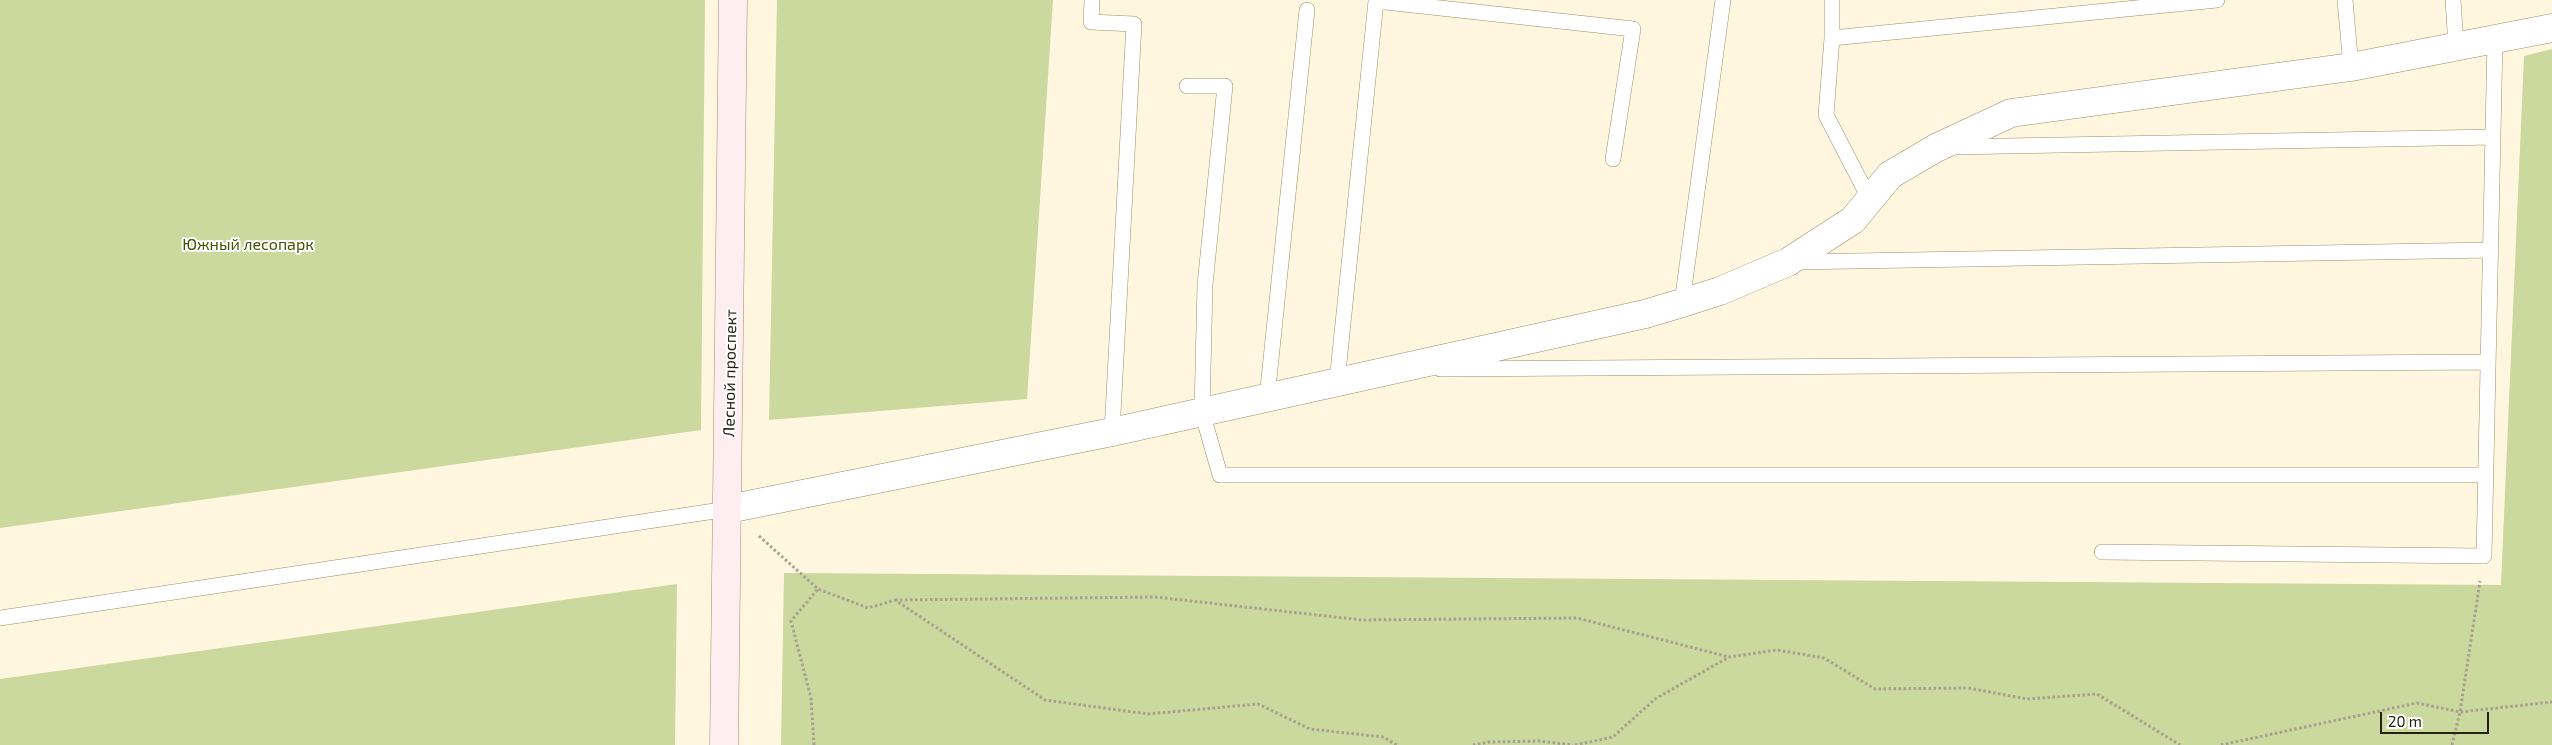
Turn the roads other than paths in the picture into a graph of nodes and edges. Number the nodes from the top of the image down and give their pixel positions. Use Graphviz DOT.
graph roads {
  1 [pos="733,0"];
  2 [pos="1092,0"];
  3 [pos="1723,0"];
  4 [pos="1832,0"];
  5 [pos="2217,0"];
  6 [pos="2345,0"];
  7 [pos="2453,0"];
  8 [pos="1307,10"];
  9 [pos="2552,28"];
  10 [pos="1832,38"];
  11 [pos="2495,39"];
  12 [pos="2456,46"];
  13 [pos="2351,67"];
  14 [pos="1187,86"];
  15 [pos="2493,137"];
  16 [pos="1936,148"];
  17 [pos="1613,158"];
  18 [pos="1870,200"];
  19 [pos="2491,250"];
  20 [pos="1788,262"];
  21 [pos="1682,303"];
  22 [pos="2488,362"];
  23 [pos="1394,370"];
  24 [pos="1337,382"];
  25 [pos="1267,398"];
  26 [pos="1202,412"];
  27 [pos="1112,432"];
  28 [pos="2486,476"];
  29 [pos="728,508"];
  30 [pos="2102,552"];
  31 [pos="0,618"];
  32 [pos="724,745"];
  1 -- 29 [label="main road, Лесной проспект"];
  2 -- 27 [label="lane"];
  3 -- 21 [label="lane"];
  4 -- 10 [label="lane"];
  5 -- 10 [label="lane"];
  6 -- 13 [label="lane"];
  7 -- 12 [label="lane"];
  8 -- 25 [label="lane"];
  9 -- 11 [label="street"];
  10 -- 18 [label="lane"];
  11 -- 12 [label="street"];
  11 -- 15 [label="lane"];
  12 -- 13 [label="street"];
  13 -- 16 [label="street"];
  14 -- 26 [label="lane"];
  15 -- 16 [label="lane"];
  15 -- 19 [label="lane"];
  16 -- 18 [label="street"];
  17 -- 24 [label="lane"];
  18 -- 20 [label="street"];
  19 -- 20 [label="lane"];
  19 -- 22 [label="lane"];
  20 -- 21 [label="street"];
  21 -- 23 [label="street"];
  22 -- 23 [label="lane"];
  22 -- 28 [label="lane"];
  23 -- 24 [label="street"];
  24 -- 25 [label="street"];
  25 -- 26 [label="street"];
  26 -- 27 [label="street"];
  26 -- 28 [label="lane"];
  27 -- 29 [label="street"];
  28 -- 30 [label="lane"];
  29 -- 31 [label="lane"];
  29 -- 32 [label="main road, Лесной проспект"];
}
